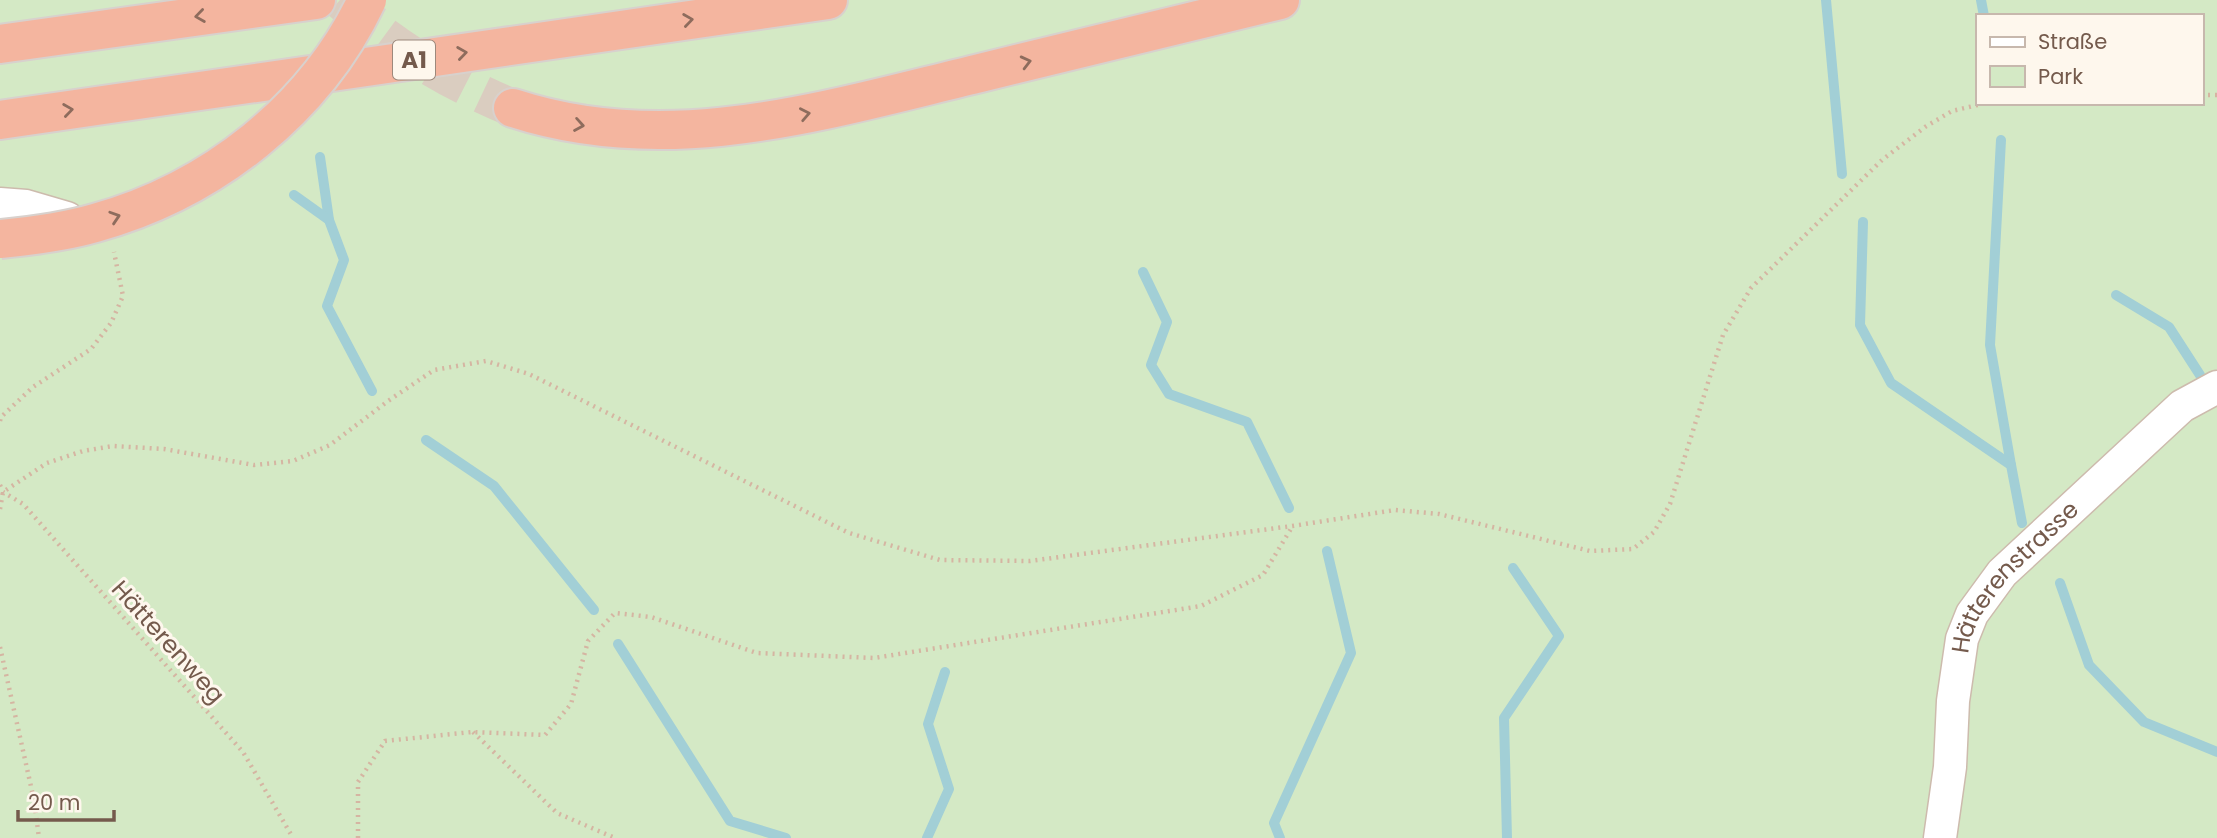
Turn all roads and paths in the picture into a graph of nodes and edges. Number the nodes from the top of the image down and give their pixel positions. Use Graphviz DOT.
graph roads {
  1 [pos="316,0"];
  2 [pos="367,0"];
  3 [pos="828,0"];
  4 [pos="1280,0"];
  5 [pos="0,44"];
  6 [pos="1978,105"];
  7 [pos="513,108"];
  8 [pos="0,120"];
  9 [pos="0,204"];
  10 [pos="67,218"];
  11 [pos="0,239"];
  12 [pos="114,251"];
  13 [pos="2217,387"];
  14 [pos="0,421"];
  15 [pos="0,485"];
  16 [pos="3,492"];
  17 [pos="0,509"];
  18 [pos="1293,526"];
  19 [pos="0,647"];
  20 [pos="472,732"];
  21 [pos="39,838"];
  22 [pos="293,838"];
  23 [pos="358,838"];
  24 [pos="615,838"];
  25 [pos="1940,838"];
  1 -- 5 [label="highway, one-way"];
  11 -- 2 [label="highway, one-way, bridge"];
  8 -- 3 [label="highway, A1, one-way"];
  7 -- 4 [label="highway, one-way"];
  6 -- 18 [label="path"];
  9 -- 10 [label="street"];
  12 -- 14 [label="path"];
  13 -- 25 [label="street, Hätterenstrasse"];
  15 -- 16 [label="path"];
  16 -- 17 [label="path"];
  16 -- 18 [label="path"];
  16 -- 22 [label="path, Hätterenweg"];
  18 -- 20 [label="path"];
  19 -- 21 [label="path"];
  20 -- 23 [label="path"];
  20 -- 24 [label="path"];
}
